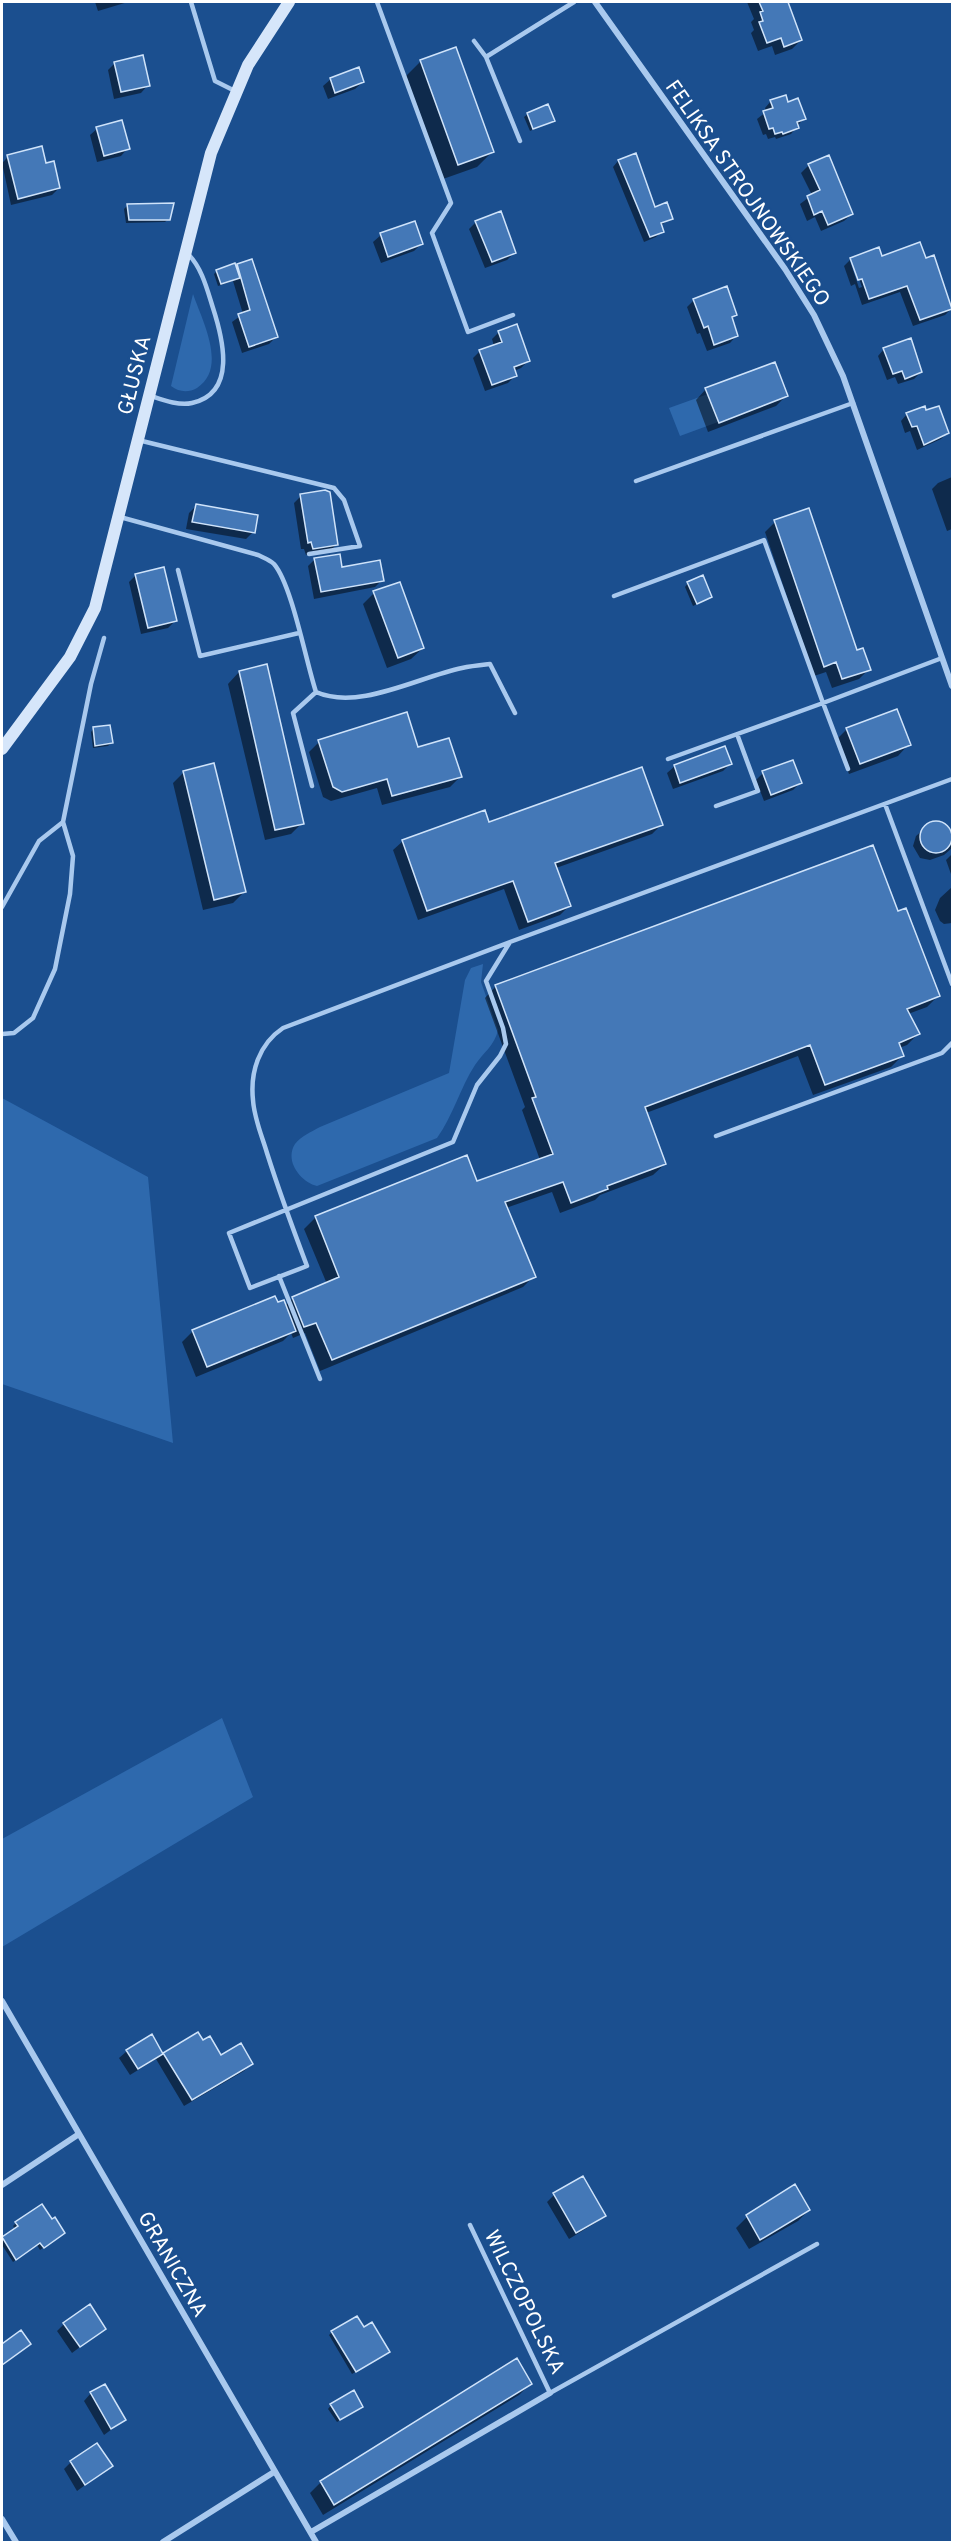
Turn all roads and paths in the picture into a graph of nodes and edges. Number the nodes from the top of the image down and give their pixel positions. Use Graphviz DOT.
graph roads {
  1 [pos="191,2"];
  2 [pos="289,2"];
  3 [pos="377,2"];
  4 [pos="574,2"];
  5 [pos="595,2"];
  6 [pos="474,41"];
  7 [pos="486,57"];
  8 [pos="236,92"];
  9 [pos="520,141"];
  10 [pos="185,250"];
  11 [pos="513,315"];
  12 [pos="148,396"];
  13 [pos="853,403"];
  14 [pos="138,440"];
  15 [pos="636,481"];
  16 [pos="119,517"];
  17 [pos="309,554"];
  18 [pos="178,570"];
  19 [pos="614,596"];
  20 [pos="299,633"];
  21 [pos="104,638"];
  22 [pos="942,658"];
  23 [pos="952,686"];
  24 [pos="316,692"];
  25 [pos="823,703"];
  26 [pos="515,713"];
  27 [pos="737,734"];
  28 [pos="2,749"];
  29 [pos="668,759"];
  30 [pos="848,769"];
  31 [pos="952,779"];
  32 [pos="312,786"];
  33 [pos="885,804"];
  34 [pos="716,806"];
  35 [pos="63,822"];
  36 [pos="2,907"];
  37 [pos="510,942"];
  38 [pos="952,984"];
  39 [pos="2,1035"];
  40 [pos="952,1043"];
  41 [pos="716,1136"];
  42 [pos="286,1210"];
  43 [pos="279,1276"];
  44 [pos="320,1379"];
  45 [pos="2,2001"];
  46 [pos="79,2134"];
  47 [pos="2,2185"];
  48 [pos="470,2225"];
  49 [pos="817,2244"];
  50 [pos="550,2393"];
  51 [pos="274,2472"];
  52 [pos="2,2519"];
  53 [pos="310,2532"];
  54 [pos="16,2542"];
  55 [pos="163,2542"];
  56 [pos="316,2542"];
  1 -- 8 [label="lane"];
  2 -- 8 [label="street, GŁUSKA"];
  3 -- 11 [label="lane"];
  4 -- 7 [label="lane"];
  5 -- 13 [label="street, FELIKSA STROJNOWSKIEGO"];
  6 -- 7 [label="lane"];
  7 -- 9 [label="lane"];
  8 -- 10 [label="street, GŁUSKA"];
  10 -- 12 [label="street, GŁUSKA"];
  10 -- 12 [label="lane"];
  12 -- 14 [label="street, GŁUSKA"];
  13 -- 15 [label="lane"];
  13 -- 22 [label="street, FELIKSA STROJNOWSKIEGO"];
  14 -- 16 [label="street, GŁUSKA"];
  14 -- 17 [label="lane"];
  16 -- 20 [label="lane"];
  16 -- 28 [label="street, GŁUSKA"];
  18 -- 20 [label="lane"];
  19 -- 25 [label="lane"];
  20 -- 24 [label="lane"];
  21 -- 35 [label="lane"];
  22 -- 23 [label="street, FELIKSA STROJNOWSKIEGO"];
  22 -- 25 [label="lane"];
  24 -- 26 [label="lane"];
  24 -- 32 [label="lane"];
  25 -- 27 [label="lane"];
  25 -- 30 [label="lane"];
  27 -- 29 [label="lane"];
  27 -- 34 [label="lane"];
  31 -- 33 [label="lane"];
  33 -- 37 [label="lane"];
  33 -- 38 [label="lane"];
  35 -- 36 [label="lane"];
  35 -- 39 [label="lane"];
  37 -- 42 [label="lane"];
  37 -- 42 [label="lane"];
  40 -- 41 [label="lane"];
  42 -- 43 [label="lane"];
  42 -- 43 [label="lane"];
  43 -- 44 [label="lane"];
  45 -- 46 [label="street, GRANICZNA"];
  46 -- 47 [label="street"];
  46 -- 51 [label="street, GRANICZNA"];
  48 -- 50 [label="lane, WILCZOPOLSKA"];
  49 -- 50 [label="lane"];
  50 -- 53 [label="street"];
  51 -- 53 [label="street, GRANICZNA"];
  51 -- 55 [label="street"];
  52 -- 54 [label="street"];
  53 -- 56 [label="street, GRANICZNA"];
}
